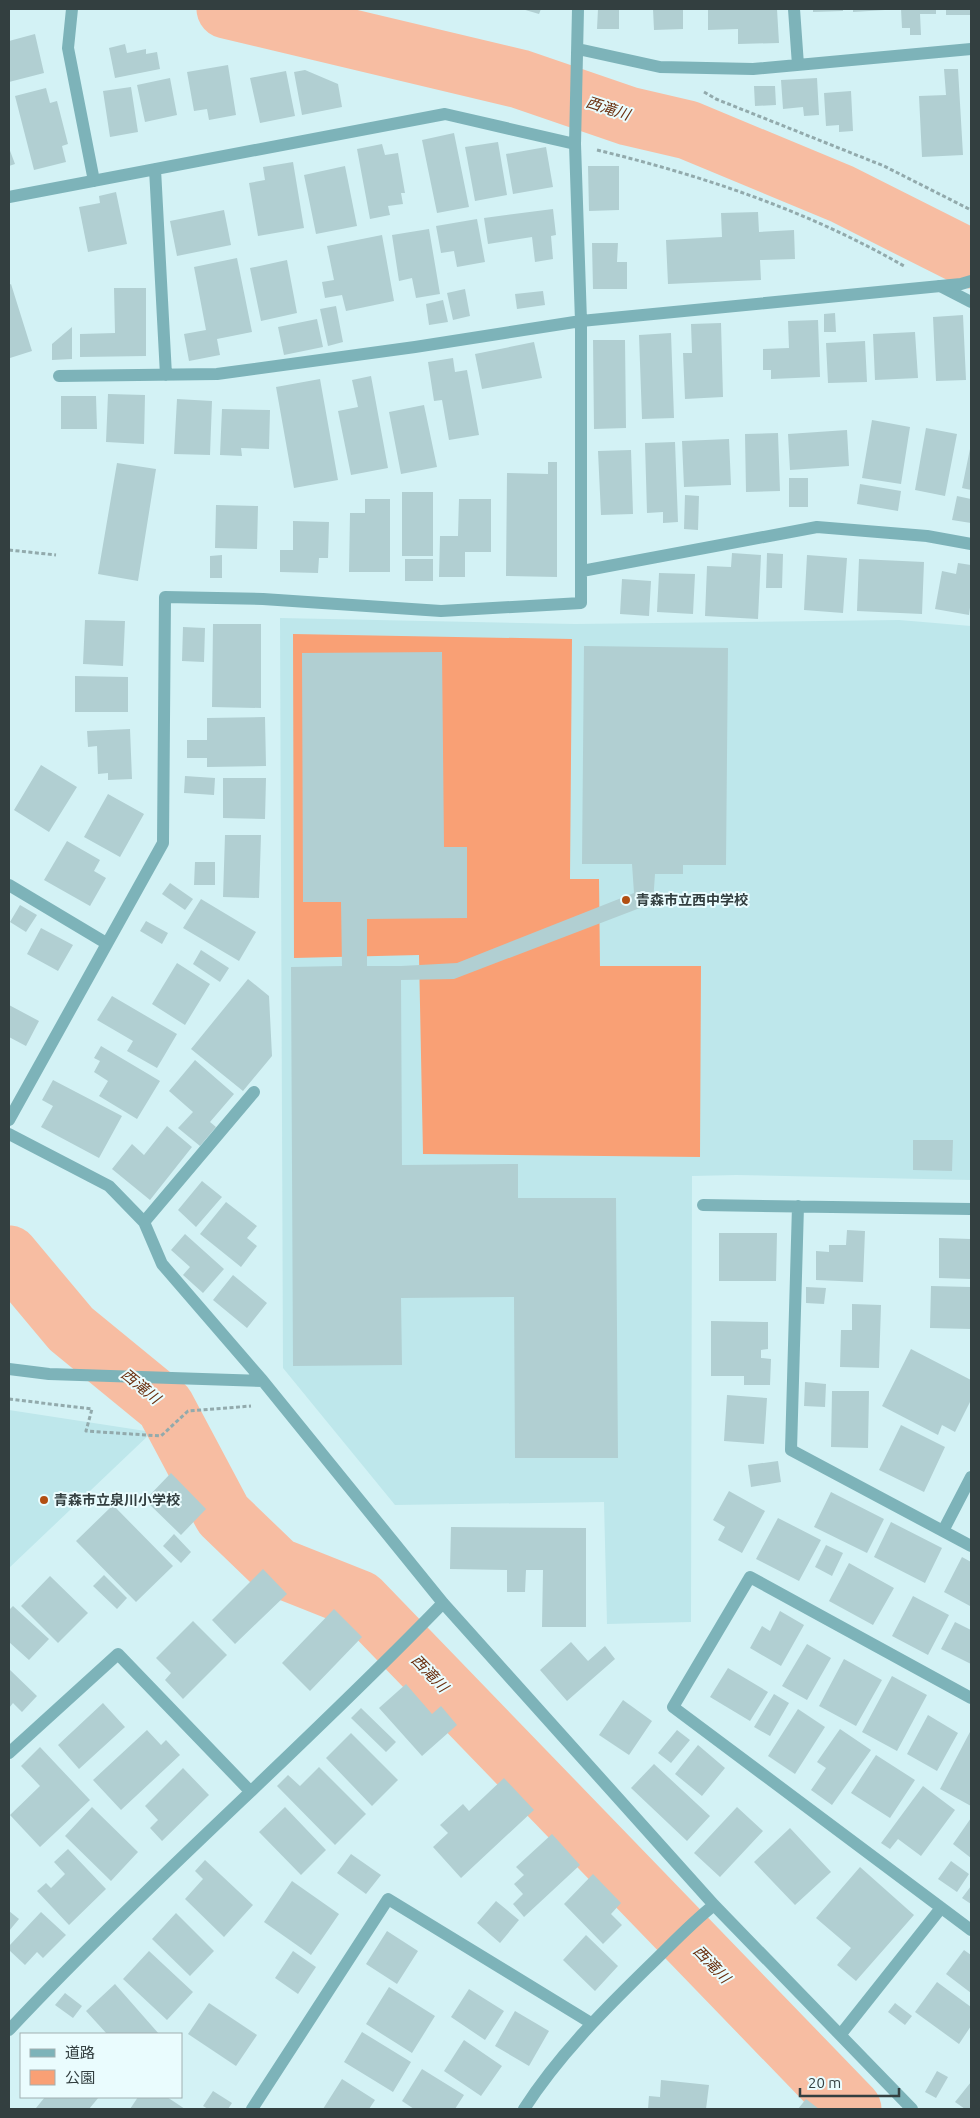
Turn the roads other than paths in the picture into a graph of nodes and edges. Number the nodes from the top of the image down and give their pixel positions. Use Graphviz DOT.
graph roads {
  1 [pos="578,9"];
  2 [pos="794,9"];
  3 [pos="72,13"];
  4 [pos="578,49"];
  5 [pos="971,49"];
  6 [pos="798,65"];
  7 [pos="575,144"];
  8 [pos="155,169"];
  9 [pos="94,180"];
  10 [pos="9,197"];
  11 [pos="966,282"];
  12 [pos="940,286"];
  13 [pos="971,302"];
  14 [pos="581,321"];
  15 [pos="166,375"];
  16 [pos="59,376"];
  17 [pos="971,544"];
  18 [pos="582,571"];
  19 [pos="9,885"];
  20 [pos="106,943"];
  21 [pos="254,1092"];
  22 [pos="9,1120"];
  23 [pos="9,1134"];
  24 [pos="703,1205"];
  25 [pos="798,1206"];
  26 [pos="971,1209"];
  27 [pos="144,1222"];
  28 [pos="9,1370"];
  29 [pos="263,1381"];
  30 [pos="971,1477"];
  31 [pos="943,1531"];
  32 [pos="971,1546"];
  33 [pos="443,1603"];
  34 [pos="971,1698"];
  35 [pos="9,1753"];
  36 [pos="250,1791"];
  37 [pos="714,1905"];
  38 [pos="940,1908"];
  39 [pos="971,1930"];
  40 [pos="591,2023"];
  41 [pos="9,2030"];
  42 [pos="841,2034"];
  43 [pos="252,2109"];
  44 [pos="524,2109"];
  45 [pos="912,2109"];
  1 -- 4 [label="street"];
  2 -- 6 [label="street"];
  3 -- 9 [label="street"];
  4 -- 6 [label="street"];
  4 -- 7 [label="street"];
  5 -- 6 [label="street"];
  7 -- 8 [label="street"];
  7 -- 14 [label="street"];
  8 -- 9 [label="street"];
  8 -- 15 [label="street"];
  9 -- 10 [label="street"];
  11 -- 12 [label="street"];
  12 -- 13 [label="street"];
  12 -- 14 [label="street"];
  14 -- 15 [label="street"];
  14 -- 18 [label="street"];
  15 -- 16 [label="street"];
  17 -- 18 [label="street"];
  18 -- 20 [label="street"];
  19 -- 20 [label="street"];
  20 -- 22 [label="street"];
  21 -- 27 [label="street"];
  23 -- 27 [label="street"];
  24 -- 25 [label="street"];
  25 -- 26 [label="street"];
  25 -- 31 [label="street"];
  27 -- 29 [label="street"];
  28 -- 29 [label="street"];
  29 -- 33 [label="street"];
  30 -- 31 [label="street"];
  31 -- 32 [label="street"];
  33 -- 36 [label="street"];
  33 -- 37 [label="street"];
  34 -- 38 [label="street"];
  35 -- 36 [label="street"];
  36 -- 41 [label="street"];
  37 -- 40 [label="street"];
  37 -- 42 [label="street"];
  38 -- 39 [label="street"];
  38 -- 42 [label="street"];
  40 -- 43 [label="street"];
  40 -- 44 [label="street"];
  42 -- 45 [label="street"];
}
